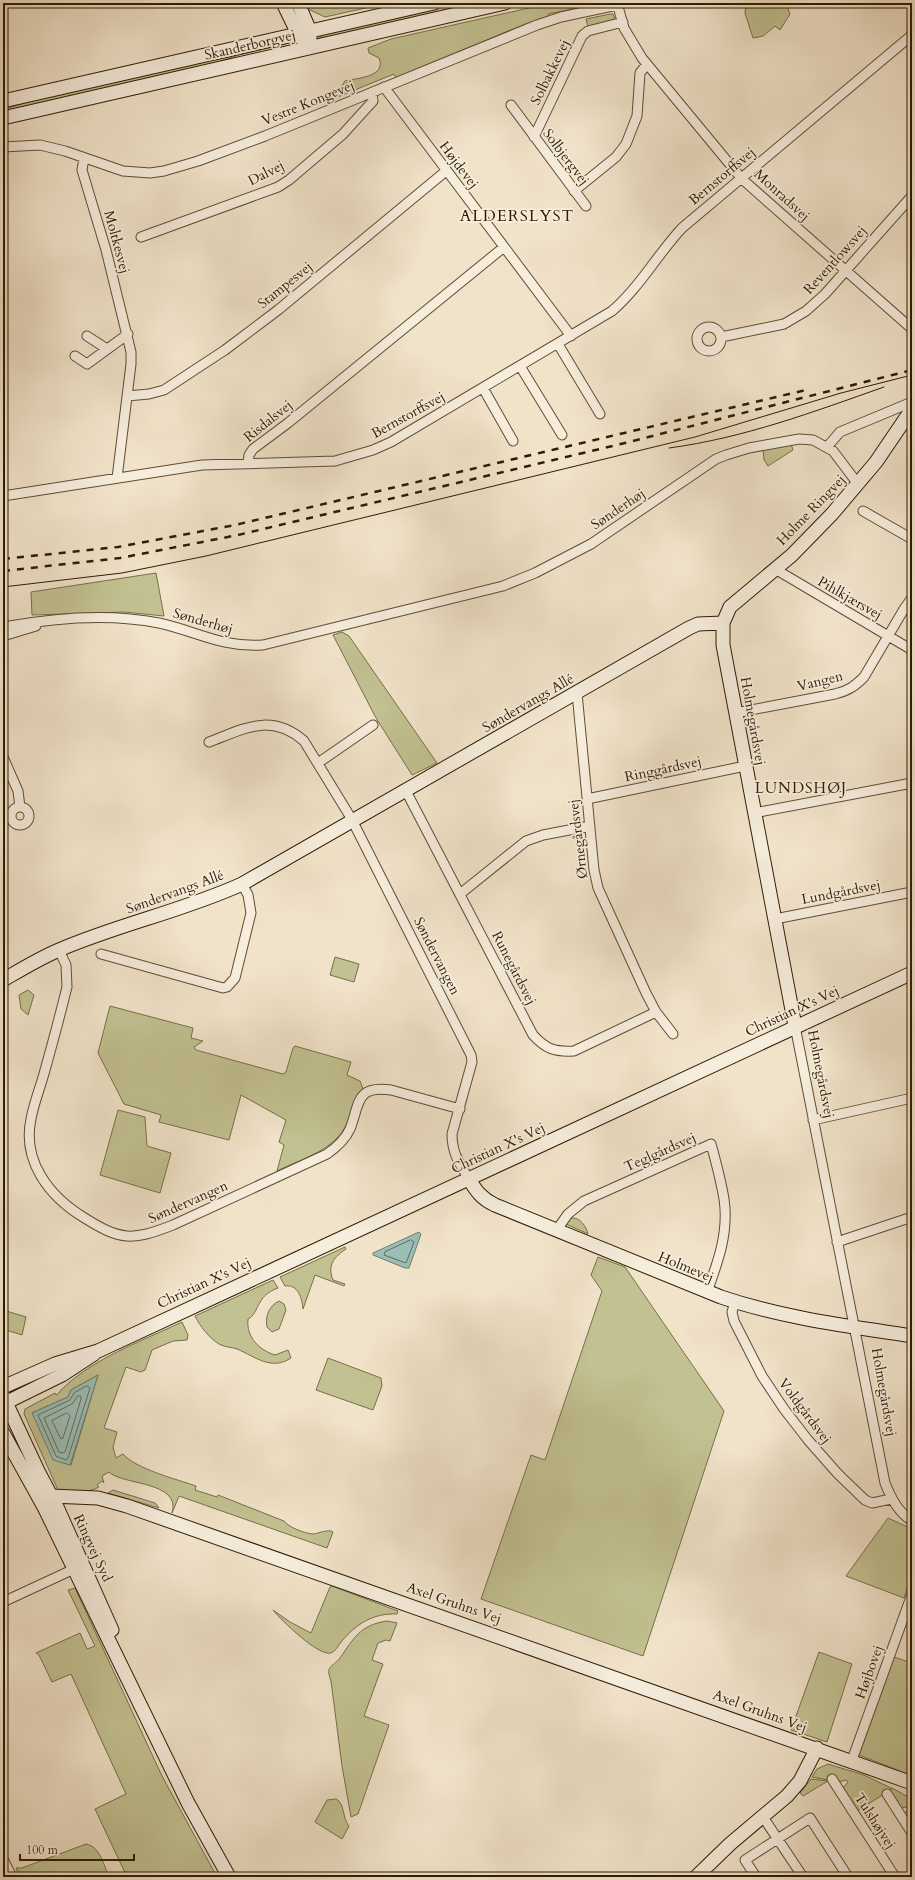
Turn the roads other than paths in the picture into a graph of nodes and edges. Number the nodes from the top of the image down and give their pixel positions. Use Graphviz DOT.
graph roads {
  1 [pos="282,3"];
  2 [pos="298,3"];
  3 [pos="434,3"];
  4 [pos="504,3"];
  5 [pos="617,4"];
  6 [pos="623,22"];
  7 [pos="304,33"];
  8 [pos="912,35"];
  9 [pos="309,48"];
  10 [pos="647,64"];
  11 [pos="384,87"];
  12 [pos="372,92"];
  13 [pos="3,101"];
  14 [pos="511,105"];
  15 [pos="3,118"];
  16 [pos="534,137"];
  17 [pos="3,147"];
  18 [pos="84,158"];
  19 [pos="446,171"];
  20 [pos="742,179"];
  21 [pos="574,191"];
  22 [pos="912,196"];
  23 [pos="586,206"];
  24 [pos="141,237"];
  25 [pos="504,247"];
  26 [pos="846,271"];
  27 [pos="912,329"];
  28 [pos="128,334"];
  29 [pos="87,336"];
  30 [pos="571,336"];
  31 [pos="721,337"];
  32 [pos="558,344"];
  33 [pos="106,349"];
  34 [pos="75,356"];
  35 [pos="520,366"];
  36 [pos="483,388"];
  37 [pos="127,396"];
  38 [pos="912,402"];
  39 [pos="912,409"];
  40 [pos="600,414"];
  41 [pos="562,435"];
  42 [pos="513,441"];
  43 [pos="827,447"];
  44 [pos="248,464"];
  45 [pos="117,478"];
  46 [pos="858,484"];
  47 [pos="3,496"];
  48 [pos="863,511"];
  49 [pos="912,539"];
  50 [pos="775,569"];
  51 [pos="912,598"];
  52 [pos="47,622"];
  53 [pos="723,623"];
  54 [pos="3,627"];
  55 [pos="3,636"];
  56 [pos="888,636"];
  57 [pos="912,650"];
  58 [pos="577,694"];
  59 [pos="735,713"];
  60 [pos="373,725"];
  61 [pos="209,742"];
  62 [pos="3,757"];
  63 [pos="318,763"];
  64 [pos="745,766"];
  65 [pos="912,783"];
  66 [pos="406,791"];
  67 [pos="587,799"];
  68 [pos="20,807"];
  69 [pos="3,810"];
  70 [pos="12,813"];
  71 [pos="754,813"];
  72 [pos="352,821"];
  73 [pos="590,826"];
  74 [pos="242,884"];
  75 [pos="912,892"];
  76 [pos="460,894"];
  77 [pos="775,918"];
  78 [pos="59,950"];
  79 [pos="101,954"];
  80 [pos="912,973"];
  81 [pos="3,980"];
  82 [pos="656,1012"];
  83 [pos="795,1026"];
  84 [pos="673,1034"];
  85 [pos="912,1098"];
  86 [pos="460,1109"];
  87 [pos="813,1120"];
  88 [pos="469,1178"];
  89 [pos="912,1217"];
  90 [pos="556,1231"];
  91 [pos="837,1242"];
  92 [pos="707,1292"];
  93 [pos="735,1302"];
  94 [pos="855,1327"];
  95 [pos="912,1336"];
  96 [pos="98,1351"];
  97 [pos="3,1387"];
  98 [pos="4,1401"];
  99 [pos="3,1433"];
  100 [pos="20,1464"];
  101 [pos="891,1499"];
  102 [pos="54,1501"];
  103 [pos="912,1521"];
  104 [pos="79,1567"];
  105 [pos="912,1594"];
  106 [pos="3,1602"];
  107 [pos="817,1748"];
  108 [pos="852,1760"];
  109 [pos="832,1779"];
  110 [pos="912,1783"];
  111 [pos="887,1794"];
  112 [pos="763,1817"];
  113 [pos="912,1833"];
  114 [pos="778,1838"];
  115 [pos="3,1859"];
  116 [pos="7,1872"];
  117 [pos="229,1877"];
  118 [pos="696,1877"];
  119 [pos="756,1877"];
  120 [pos="803,1877"];
  121 [pos="848,1877"];
  122 [pos="895,1877"];
  1 -- 7 [label="street"];
  2 -- 7 [label="street"];
  3 -- 7 [label="street, Skanderborgvej"];
  4 -- 9 [label="street, Skanderborgvej"];
  5 -- 6 [label="street, Monradsvej"];
  5 -- 11 [label="street, Vestre Kongevej"];
  6 -- 10 [label="street, Monradsvej"];
  6 -- 16 [label="street, Solbakkevej"];
  7 -- 9 [label="street"];
  7 -- 13 [label="street, Skanderborgvej"];
  8 -- 20 [label="street, Bernstorffsvej"];
  9 -- 15 [label="street, Skanderborgvej"];
  10 -- 20 [label="street, Monradsvej"];
  10 -- 21 [label="street"];
  11 -- 12 [label="street, Vestre Kongevej"];
  11 -- 19 [label="street, Højdevej"];
  12 -- 18 [label="street, Vestre Kongevej"];
  12 -- 24 [label="street, Dalvej"];
  14 -- 16 [label="street, Solbjergvej"];
  16 -- 21 [label="street, Solbjergvej"];
  17 -- 18 [label="street, Vestre Kongevej"];
  18 -- 28 [label="street, Moltkesvej"];
  19 -- 25 [label="street, Højdevej"];
  19 -- 37 [label="street, Stampesvej"];
  20 -- 26 [label="street, Monradsvej"];
  20 -- 30 [label="street, Bernstorffsvej"];
  21 -- 23 [label="street, Solbjergvej"];
  22 -- 26 [label="street, Reventlowsvej"];
  25 -- 30 [label="street, Højdevej"];
  25 -- 44 [label="street, Risdalsvej"];
  26 -- 27 [label="street, Monradsvej"];
  26 -- 31 [label="street, Reventlowsvej"];
  28 -- 33 [label="street"];
  28 -- 37 [label="street, Moltkesvej"];
  29 -- 33 [label="street"];
  30 -- 32 [label="street, Bernstorffsvej"];
  32 -- 35 [label="street, Bernstorffsvej"];
  32 -- 40 [label="street"];
  33 -- 34 [label="street"];
  35 -- 36 [label="street, Bernstorffsvej"];
  35 -- 41 [label="street"];
  36 -- 42 [label="street"];
  36 -- 44 [label="street, Bernstorffsvej"];
  37 -- 45 [label="street, Moltkesvej"];
  38 -- 43 [label="street"];
  39 -- 46 [label="street, Holme Ringvej"];
  43 -- 46 [label="street, Sønderhøj"];
  43 -- 52 [label="street, Sønderhøj"];
  44 -- 45 [label="street, Risdalsvej"];
  45 -- 47 [label="street, Risdalsvej"];
  46 -- 50 [label="street, Holme Ringvej"];
  48 -- 49 [label="street"];
  50 -- 53 [label="street, Holme Ringvej"];
  50 -- 56 [label="street, Pihlkjærsvej"];
  51 -- 56 [label="street, Vangen"];
  52 -- 54 [label="street, Sønderhøj"];
  52 -- 55 [label="street, Sønderhøj"];
  53 -- 58 [label="street, Søndervangs Allé"];
  53 -- 59 [label="street, Holmegårdsvej"];
  56 -- 57 [label="street, Pihlkjærsvej"];
  56 -- 59 [label="street, Vangen"];
  58 -- 66 [label="street, Søndervangs Allé"];
  58 -- 67 [label="street, Ørnegårdsvej"];
  59 -- 64 [label="street, Holmegårdsvej"];
  60 -- 63 [label="street"];
  61 -- 63 [label="street"];
  62 -- 68 [label="street"];
  63 -- 72 [label="street"];
  64 -- 67 [label="street, Ringgårdsvej"];
  64 -- 71 [label="street, Holmegårdsvej"];
  65 -- 71 [label="street"];
  66 -- 72 [label="street, Søndervangs Allé"];
  66 -- 76 [label="street, Runegårdsvej"];
  67 -- 73 [label="street, Ørnegårdsvej"];
  68 -- 70 [label="street"];
  68 -- 70 [label="street"];
  69 -- 70 [label="street"];
  71 -- 77 [label="street, Holmegårdsvej"];
  72 -- 74 [label="street, Søndervangs Allé"];
  72 -- 86 [label="street, Søndervangen"];
  73 -- 76 [label="street"];
  73 -- 82 [label="street, Ørnegårdsvej"];
  74 -- 78 [label="street, Søndervangs Allé"];
  74 -- 79 [label="street"];
  75 -- 77 [label="street, Lundgårdsvej"];
  76 -- 82 [label="street, Runegårdsvej"];
  77 -- 83 [label="street, Holmegårdsvej"];
  78 -- 81 [label="street, Søndervangs Allé"];
  78 -- 86 [label="street, Søndervangen"];
  80 -- 83 [label="street, Christian X's Vej"];
  82 -- 84 [label="street, Ørnegårdsvej"];
  83 -- 87 [label="street, Holmegårdsvej"];
  83 -- 88 [label="street, Christian X's Vej"];
  85 -- 87 [label="street"];
  86 -- 88 [label="street, Søndervangen"];
  87 -- 91 [label="street, Holmegårdsvej"];
  88 -- 90 [label="street, Holmevej"];
  88 -- 96 [label="street, Christian X's Vej"];
  89 -- 91 [label="street"];
  90 -- 92 [label="street, Holmevej"];
  90 -- 92 [label="street, Teglgårdsvej"];
  91 -- 94 [label="street, Holmegårdsvej"];
  92 -- 93 [label="street, Holmevej"];
  93 -- 94 [label="street, Holmevej"];
  93 -- 101 [label="street, Voldgårdsvej"];
  94 -- 95 [label="street, Holmevej"];
  94 -- 101 [label="street, Holmegårdsvej"];
  96 -- 97 [label="street, Christian X's Vej"];
  96 -- 98 [label="street, Christian X's Vej"];
  98 -- 102 [label="street, Ringvej Syd"];
  99 -- 100 [label="street, Ringvej Syd"];
  100 -- 102 [label="street"];
  100 -- 104 [label="street, Ringvej Syd"];
  101 -- 103 [label="street, Holmegårdsvej"];
  102 -- 104 [label="street, Ringvej Syd"];
  102 -- 107 [label="street, Axel Gruhns Vej"];
  104 -- 106 [label="street"];
  104 -- 117 [label="street, Ringvej Syd"];
  105 -- 108 [label="street, Højbovej"];
  107 -- 108 [label="street, Axel Gruhns Vej"];
  107 -- 112 [label="street"];
  108 -- 110 [label="street, Axel Gruhns Vej"];
  109 -- 122 [label="street, Tulshøjvej"];
  111 -- 113 [label="street, Tulshøjvej"];
  112 -- 114 [label="street"];
  112 -- 118 [label="street"];
  114 -- 119 [label="street"];
  114 -- 120 [label="street"];
  114 -- 121 [label="street"];
  115 -- 116 [label="street"];
}
